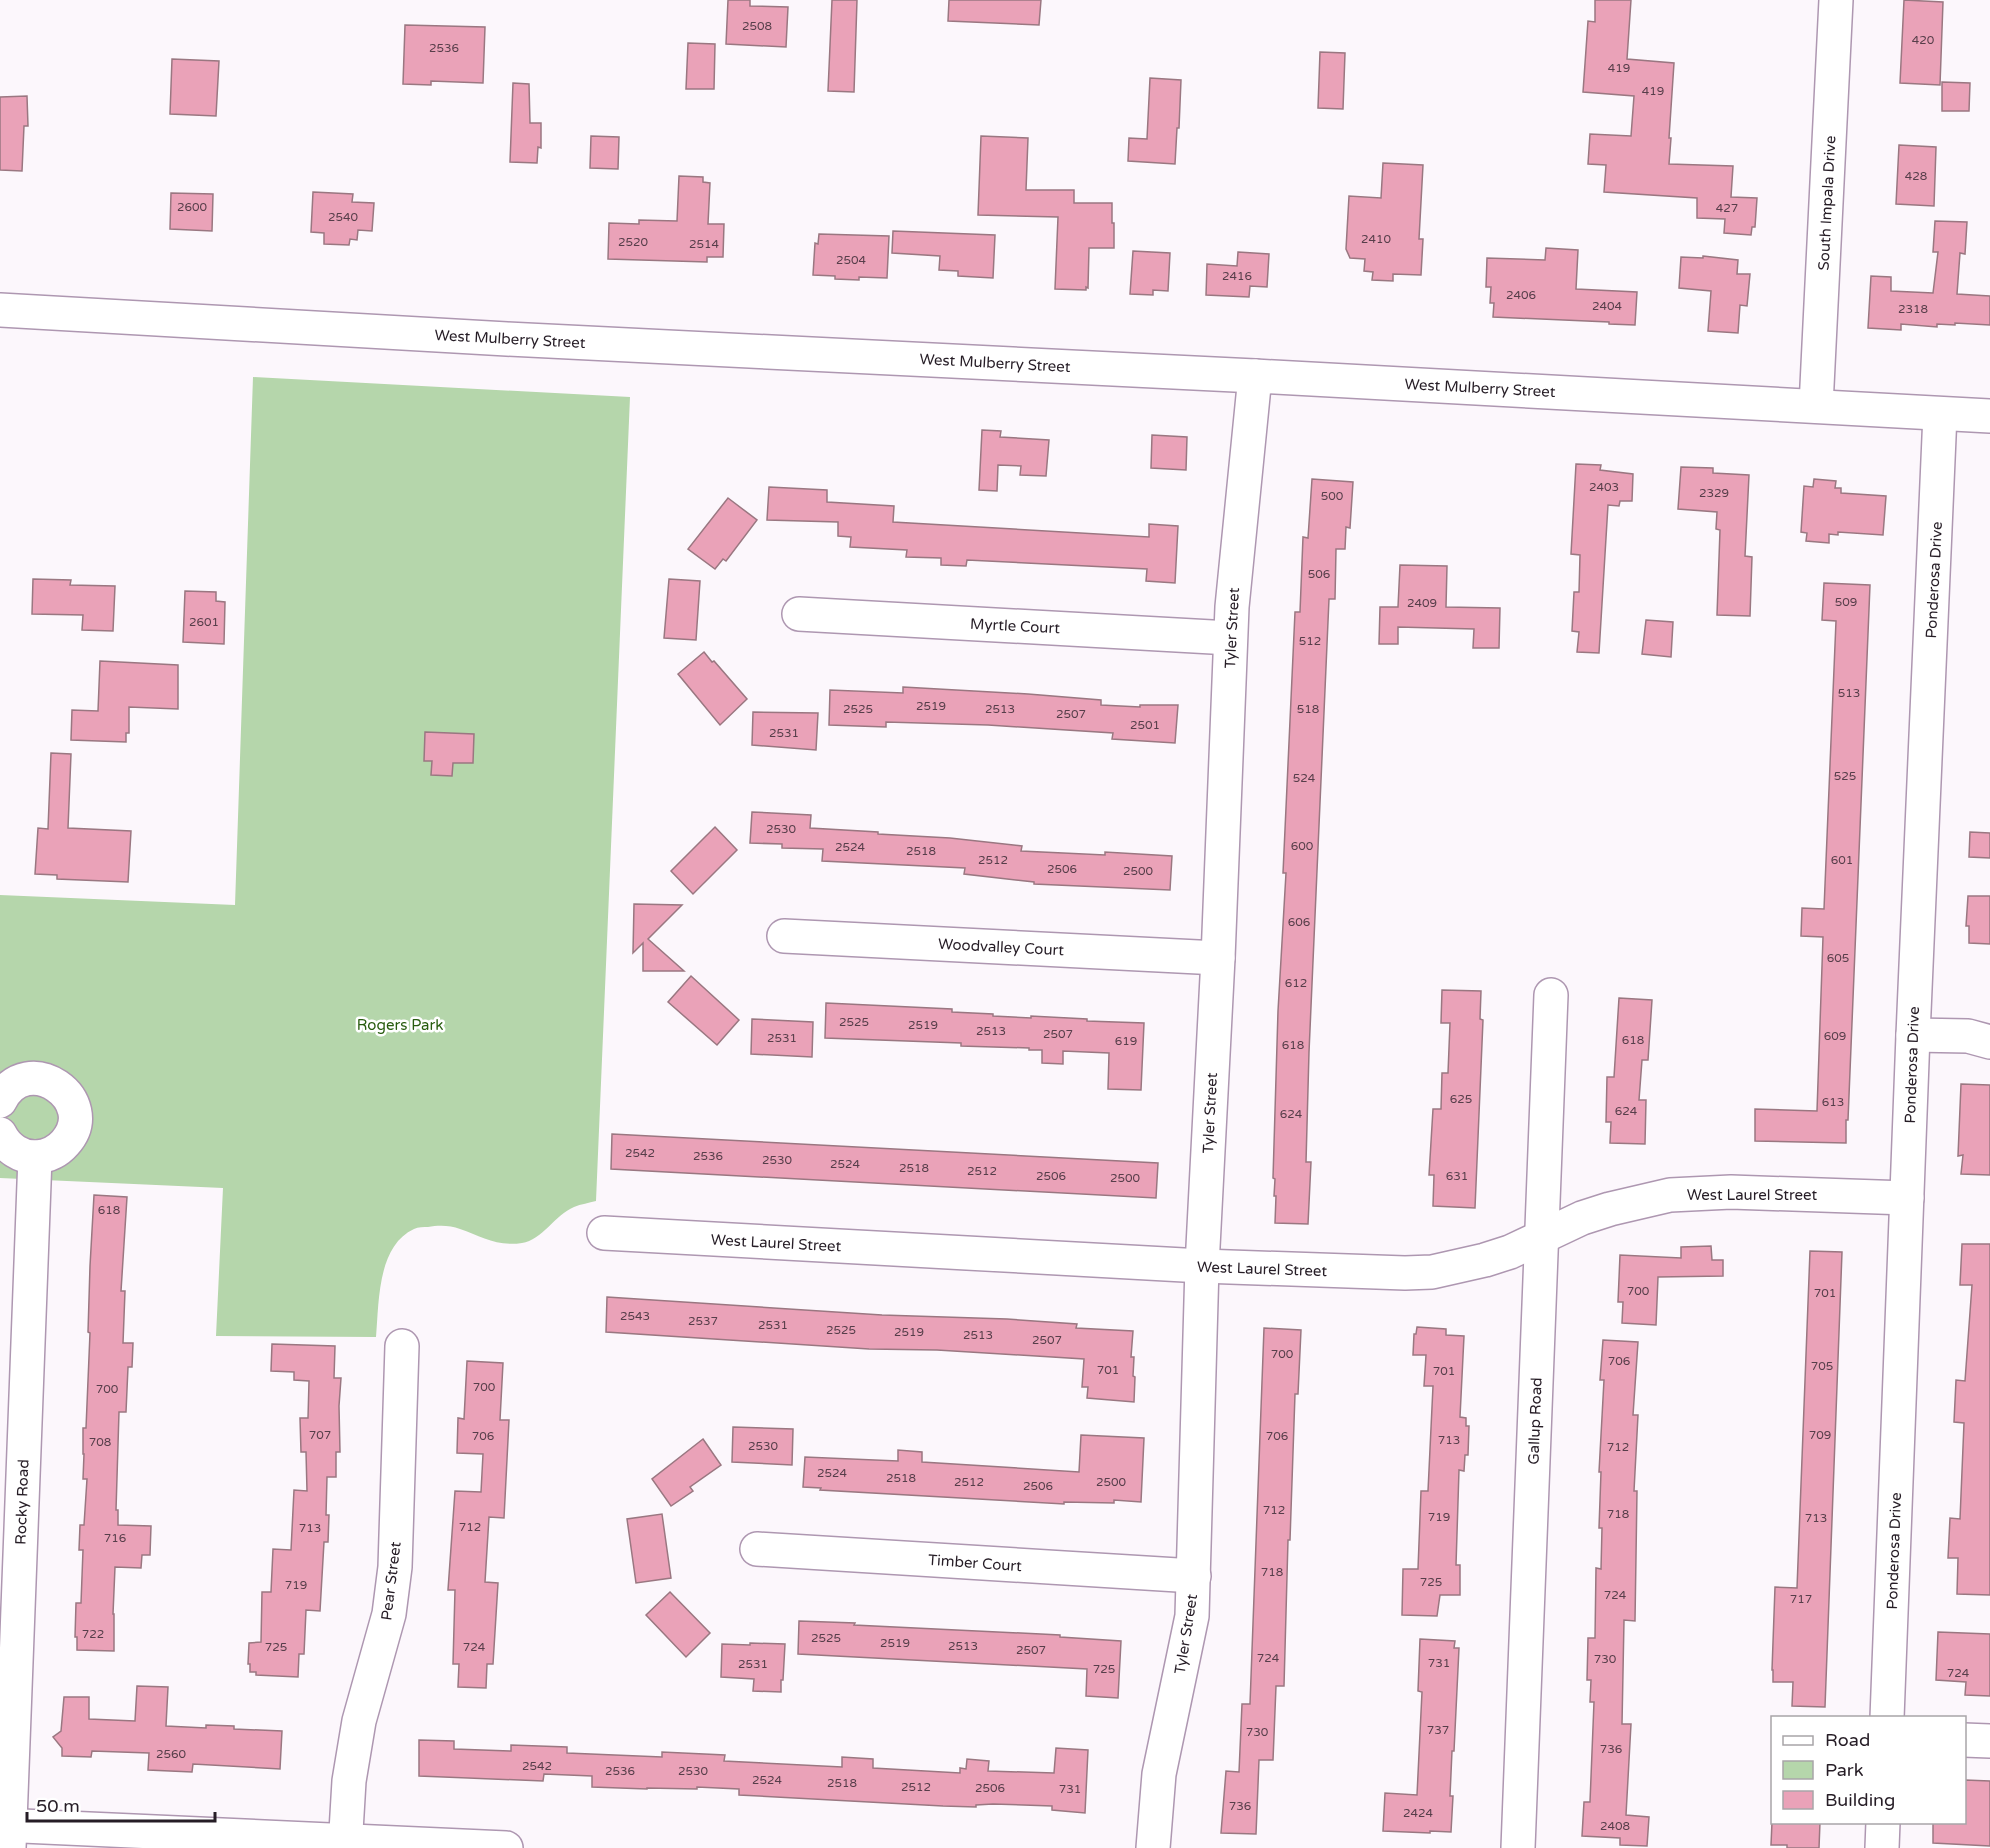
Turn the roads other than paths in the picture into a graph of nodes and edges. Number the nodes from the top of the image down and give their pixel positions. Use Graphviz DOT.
graph roads {
  1 [pos="1836,0"];
  2 [pos="0,310"];
  3 [pos="1255,376"];
  4 [pos="1816,406"];
  5 [pos="1940,414"];
  6 [pos="1990,416"];
  7 [pos="799,615"];
  8 [pos="1230,638"];
  9 [pos="784,936"];
  10 [pos="1218,958"];
  11 [pos="1551,995"];
  12 [pos="1913,1035"];
  13 [pos="1990,1042"];
  14 [pos="0,1101"];
  15 [pos="0,1134"];
  16 [pos="35,1157"];
  17 [pos="1907,1198"];
  18 [pos="604,1233"];
  19 [pos="1542,1236"];
  20 [pos="1202,1266"];
  21 [pos="402,1346"];
  22 [pos="757,1549"];
  23 [pos="1194,1576"];
  24 [pos="1887,1716"];
  25 [pos="1966,1740"];
  26 [pos="1990,1741"];
  27 [pos="1883,1824"];
  28 [pos="6,1833"];
  29 [pos="345,1844"];
  30 [pos="506,1848"];
  31 [pos="1153,1848"];
  32 [pos="1518,1848"];
  33 [pos="1882,1848"];
  1 -- 4 [label="street, South Impala Drive"];
  2 -- 3 [label="street, West Mulberry Street"];
  3 -- 4 [label="street, West Mulberry Street"];
  3 -- 8 [label="street, Tyler Street"];
  4 -- 5 [label="street, West Mulberry Street"];
  5 -- 6 [label="street, West Mulberry Street"];
  5 -- 12 [label="street, Ponderosa Drive"];
  7 -- 8 [label="street, Myrtle Court"];
  8 -- 10 [label="street, Tyler Street"];
  9 -- 10 [label="street, Woodvalley Court"];
  10 -- 20 [label="street, Tyler Street"];
  11 -- 19 [label="street, Gallup Road"];
  12 -- 13 [label="street"];
  12 -- 17 [label="street, Ponderosa Drive"];
  14 -- 16 [label="street"];
  15 -- 16 [label="street"];
  16 -- 28 [label="street, Rocky Road"];
  17 -- 19 [label="street, West Laurel Street"];
  17 -- 24 [label="street, Ponderosa Drive"];
  18 -- 20 [label="street, West Laurel Street"];
  19 -- 20 [label="street, West Laurel Street"];
  19 -- 32 [label="street, Gallup Road"];
  20 -- 23 [label="street, Tyler Street"];
  21 -- 29 [label="street, Pear Street"];
  22 -- 23 [label="street, Timber Court"];
  23 -- 31 [label="street, Tyler Street"];
  25 -- 26 [label="street"];
  27 -- 33 [label="street"];
  28 -- 29 [label="street"];
  29 -- 30 [label="street"];
}
